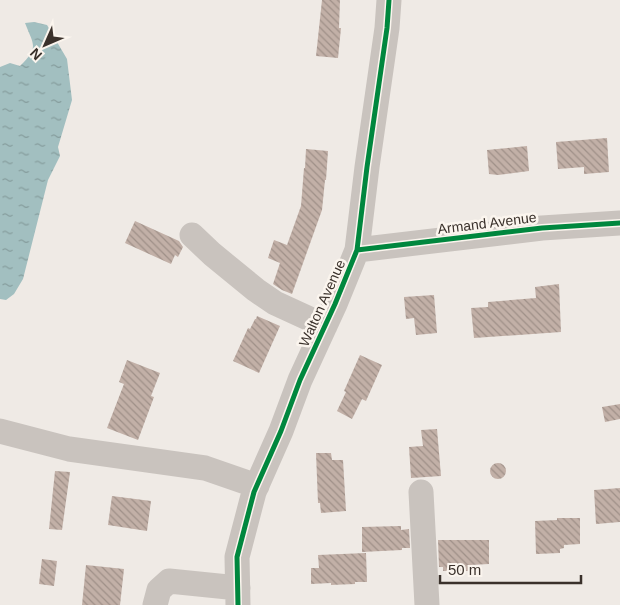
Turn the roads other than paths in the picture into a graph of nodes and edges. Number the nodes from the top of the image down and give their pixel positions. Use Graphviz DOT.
graph roads {
  1 [pos="389,0"];
  2 [pos="620,224"];
  3 [pos="192,235"];
  4 [pos="357,250"];
  5 [pos="325,326"];
  6 [pos="0,431"];
  7 [pos="257,486"];
  8 [pos="421,492"];
  9 [pos="238,596"];
  10 [pos="156,605"];
  11 [pos="427,605"];
  1 -- 4 [label="street, Walton Avenue"];
  2 -- 4 [label="street, Armand Avenue"];
  3 -- 5 [label="street"];
  4 -- 5 [label="street, Walton Avenue"];
  5 -- 7 [label="street, Walton Avenue"];
  6 -- 7 [label="street"];
  7 -- 9 [label="street, Walton Avenue"];
  8 -- 11 [label="street"];
  9 -- 10 [label="street"];
}
